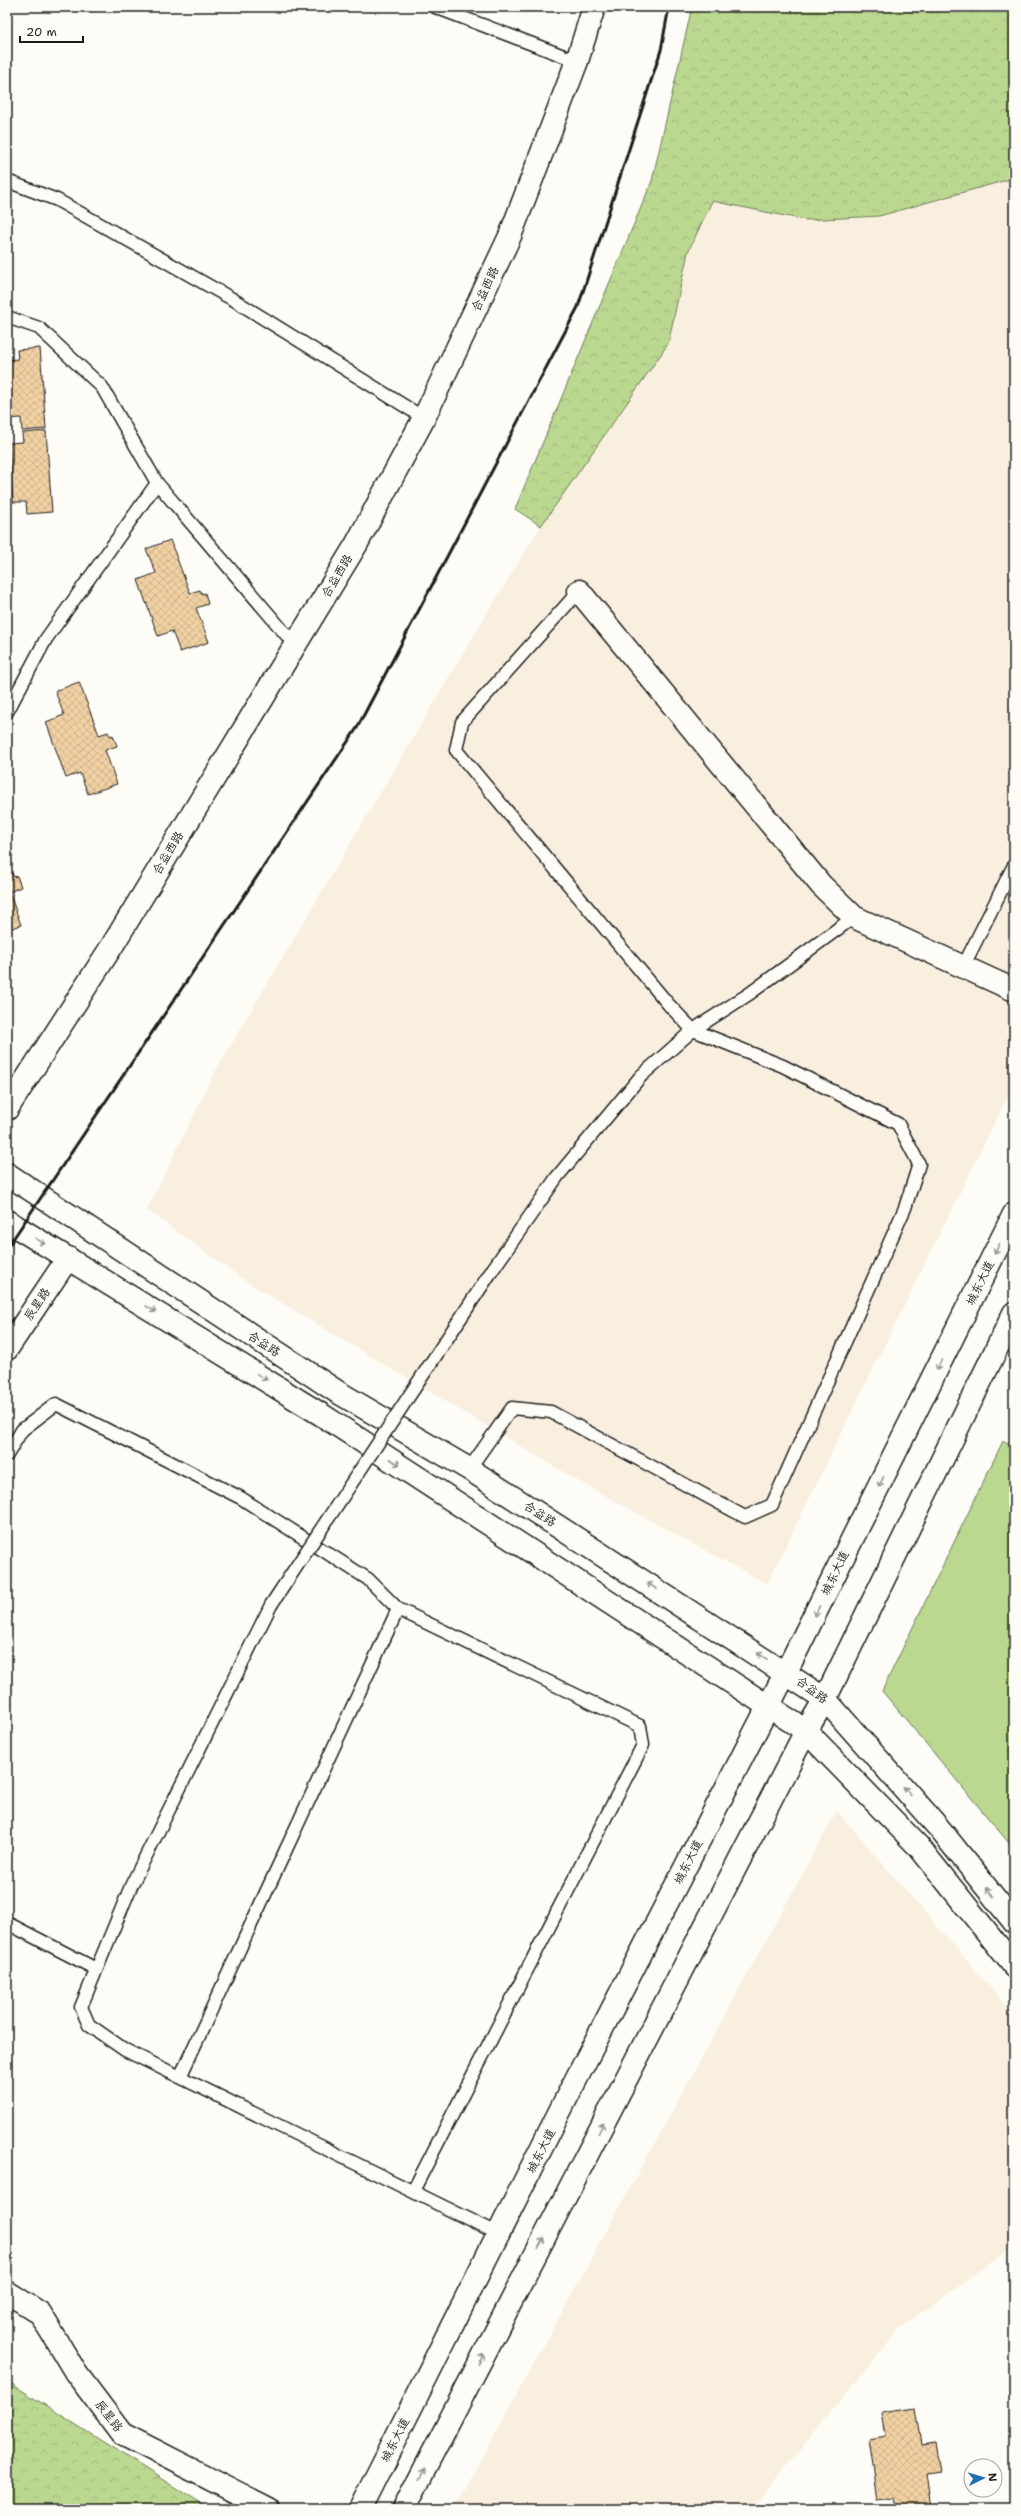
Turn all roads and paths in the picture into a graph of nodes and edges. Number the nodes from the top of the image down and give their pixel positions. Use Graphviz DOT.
graph roads {
  1 [pos="435,7"];
  2 [pos="594,7"];
  3 [pos="577,61"];
  4 [pos="7,182"];
  5 [pos="7,318"];
  6 [pos="424,418"];
  7 [pos="157,483"];
  8 [pos="579,591"];
  9 [pos="295,644"];
  10 [pos="7,712"];
  11 [pos="1014,864"];
  12 [pos="854,917"];
  13 [pos="963,967"];
  14 [pos="1014,990"];
  15 [pos="693,1030"];
  16 [pos="7,1109"];
  17 [pos="7,1174"];
  18 [pos="1014,1214"];
  19 [pos="7,1221"];
  20 [pos="68,1258"];
  21 [pos="1014,1313"];
  22 [pos="7,1349"];
  23 [pos="7,1455"];
  24 [pos="469,1469"];
  25 [pos="398,1609"];
  26 [pos="786,1672"];
  27 [pos="825,1699"];
  28 [pos="769,1704"];
  29 [pos="806,1731"];
  30 [pos="1014,1922"];
  31 [pos="7,1923"];
  32 [pos="1014,1966"];
  33 [pos="96,1969"];
  34 [pos="180,2077"];
  35 [pos="413,2192"];
  36 [pos="499,2234"];
  37 [pos="7,2292"];
  38 [pos="269,2509"];
  39 [pos="360,2509"];
  40 [pos="404,2509"];
  1 -- 3 [label="lane"];
  2 -- 3 [label="main road, 合益西路"];
  3 -- 6 [label="main road, 合益西路"];
  4 -- 6 [label="lane"];
  5 -- 7 [label="lane"];
  6 -- 9 [label="main road, 合益西路"];
  7 -- 9 [label="lane"];
  7 -- 10 [label="lane"];
  8 -- 12 [label="main road"];
  8 -- 15 [label="lane"];
  9 -- 16 [label="main road, 合益西路"];
  11 -- 13 [label="lane"];
  12 -- 13 [label="main road"];
  12 -- 15 [label="lane"];
  13 -- 14 [label="main road"];
  15 -- 24 [label="lane"];
  15 -- 33 [label="lane, bridge"];
  17 -- 24 [label="main road, 合益路"];
  18 -- 26 [label="main road, 城东大道, one-way"];
  19 -- 20 [label="main road, one-way"];
  20 -- 22 [label="main road, 辰星路"];
  20 -- 28 [label="main road, one-way"];
  21 -- 27 [label="main road"];
  23 -- 25 [label="lane"];
  26 -- 24 [label="main road, 合益路, one-way"];
  25 -- 34 [label="lane"];
  25 -- 35 [label="lane"];
  26 -- 27 [label="main road, 合益路"];
  26 -- 28 [label="main road, 城东大道"];
  27 -- 29 [label="main road"];
  30 -- 27 [label="main road, 合益路, one-way"];
  28 -- 29 [label="main road"];
  28 -- 36 [label="main road, 城东大道"];
  29 -- 32 [label="main road"];
  40 -- 29 [label="main road, one-way"];
  31 -- 33 [label="lane"];
  33 -- 34 [label="lane"];
  34 -- 35 [label="lane"];
  35 -- 36 [label="lane"];
  36 -- 39 [label="main road, 城东大道"];
  37 -- 38 [label="main road, 辰星路"];
}
